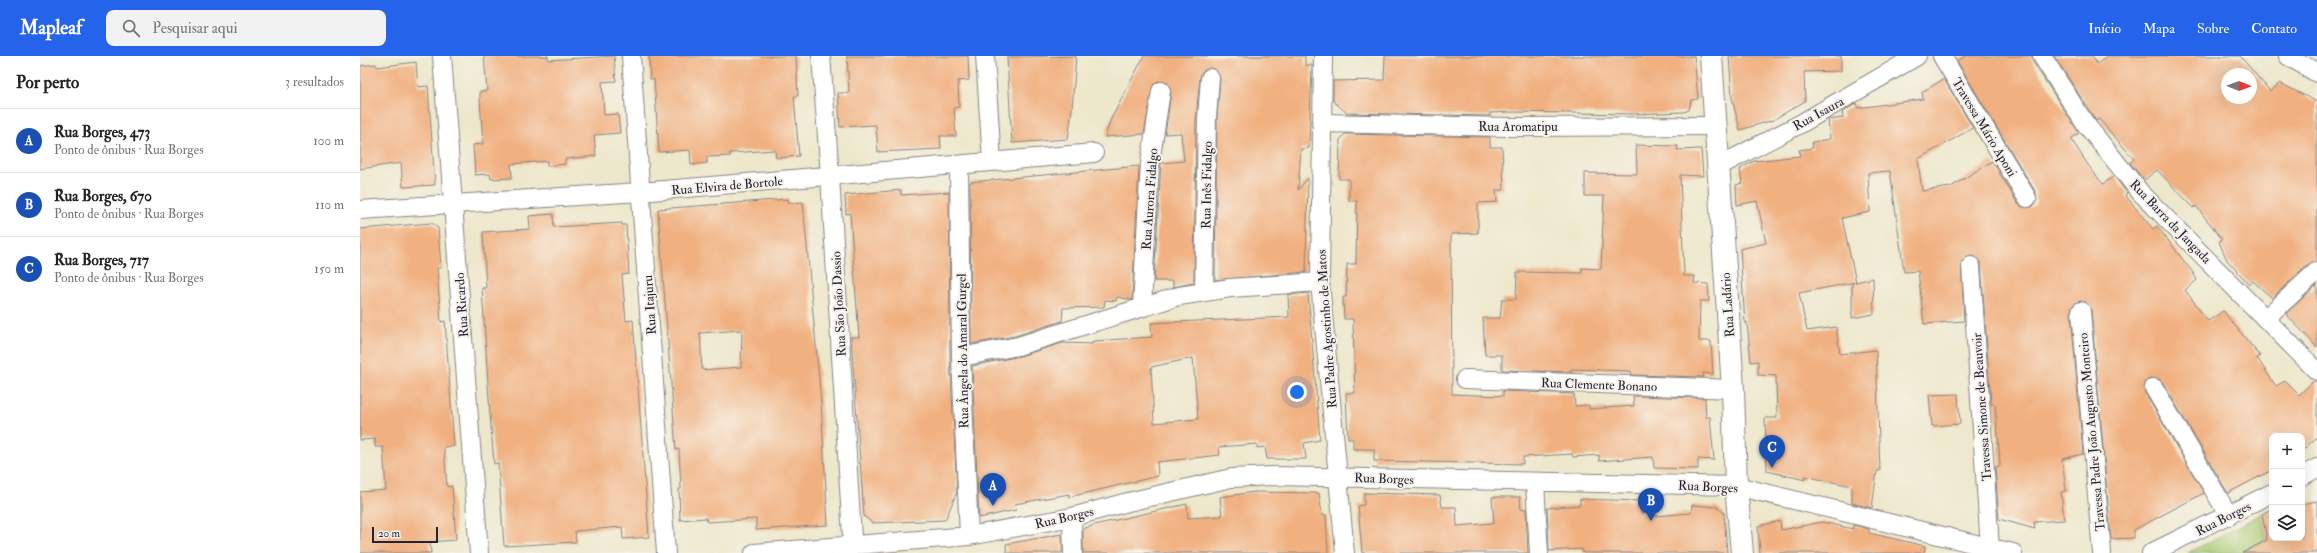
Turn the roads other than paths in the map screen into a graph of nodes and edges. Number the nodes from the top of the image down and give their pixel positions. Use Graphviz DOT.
graph roads {
  1 [pos="442,56"];
  2 [pos="631,56"];
  3 [pos="821,56"];
  4 [pos="985,56"];
  5 [pos="1323,56"];
  6 [pos="1711,56"];
  7 [pos="1917,56"];
  8 [pos="1942,56"];
  9 [pos="2042,56"];
  10 [pos="2288,56"];
  11 [pos="2317,74"];
  12 [pos="1210,78"];
  13 [pos="1162,91"];
  14 [pos="1321,123"];
  15 [pos="1715,126"];
  16 [pos="1094,153"];
  17 [pos="992,162"];
  18 [pos="959,165"];
  19 [pos="1717,167"];
  20 [pos="830,176"];
  21 [pos="640,192"];
  22 [pos="2027,198"];
  23 [pos="453,204"];
  24 [pos="360,210"];
  25 [pos="1971,266"];
  26 [pos="2317,270"];
  27 [pos="1320,282"];
  28 [pos="1204,292"];
  29 [pos="1142,306"];
  30 [pos="2081,311"];
  31 [pos="2266,318"];
  32 [pos="961,357"];
  33 [pos="2317,371"];
  34 [pos="1465,379"];
  35 [pos="2154,388"];
  36 [pos="1733,389"];
  37 [pos="2317,468"];
  38 [pos="2305,474"];
  39 [pos="1336,477"];
  40 [pos="1535,482"];
  41 [pos="1736,486"];
  42 [pos="2269,495"];
  43 [pos="2229,516"];
  44 [pos="1072,517"];
  45 [pos="969,536"];
  46 [pos="1990,548"];
  47 [pos="852,550"];
  48 [pos="479,553"];
  49 [pos="666,553"];
  50 [pos="754,553"];
  51 [pos="1073,553"];
  52 [pos="1345,553"];
  53 [pos="1539,553"];
  54 [pos="1742,553"];
  55 [pos="2013,553"];
  56 [pos="2102,553"];
  57 [pos="2151,553"];
  1 -- 23 [label="street, Rua Ricardo"];
  2 -- 21 [label="street, Rua Itajuru"];
  3 -- 20 [label="street, Rua São João Dassio"];
  4 -- 17 [label="street"];
  5 -- 14 [label="street, Rua Padre Agostinho de Matos"];
  6 -- 15 [label="street, Rua Ladário"];
  7 -- 19 [label="street, Rua Isaura"];
  8 -- 22 [label="street, Travessa Mário Aponi"];
  9 -- 31 [label="street, Rua Barra da Jangada"];
  10 -- 11 [label="street"];
  12 -- 28 [label="street, Rua Inês Fidalgo"];
  13 -- 29 [label="street, Rua Aurora Fidalgo"];
  14 -- 15 [label="street, Rua Aromatipu"];
  14 -- 27 [label="street, Rua Padre Agostinho de Matos"];
  15 -- 19 [label="street, Rua Ladário"];
  16 -- 17 [label="street, Rua Elvira de Bortole"];
  17 -- 18 [label="street, Rua Elvira de Bortole"];
  18 -- 20 [label="street, Rua Elvira de Bortole"];
  18 -- 32 [label="street, Rua Ângela do Amaral Gurgel"];
  19 -- 36 [label="street, Rua Ladário"];
  20 -- 21 [label="street, Rua Elvira de Bortole"];
  20 -- 47 [label="street, Rua São João Dassio"];
  21 -- 23 [label="street, Rua Elvira de Bortole"];
  21 -- 49 [label="street, Rua Itajuru"];
  23 -- 24 [label="street, Rua Elvira de Bortole"];
  23 -- 48 [label="street, Rua Ricardo"];
  25 -- 46 [label="street, Travessa Simone de Beauvoir"];
  26 -- 31 [label="street"];
  27 -- 28 [label="street"];
  27 -- 39 [label="street, Rua Padre Agostinho de Matos"];
  28 -- 29 [label="street"];
  29 -- 32 [label="street"];
  30 -- 56 [label="street, Travessa Padre João Augusto Monteiro"];
  31 -- 33 [label="street, Rua Barra da Jangada"];
  32 -- 45 [label="street, Rua Ângela do Amaral Gurgel"];
  34 -- 36 [label="street, Rua Clemente Bonano"];
  35 -- 43 [label="street"];
  36 -- 41 [label="street, Rua Ladário"];
  37 -- 38 [label="street"];
  39 -- 40 [label="street, Rua Borges"];
  39 -- 44 [label="street, Rua Borges"];
  39 -- 52 [label="street, Rua Padre Agostinho de Matos"];
  40 -- 41 [label="street, Rua Borges"];
  40 -- 53 [label="street"];
  41 -- 46 [label="street, Rua Borges"];
  41 -- 54 [label="street, Rua Ladário"];
  42 -- 43 [label="street, Rua Borges"];
  43 -- 57 [label="street, Rua Borges"];
  44 -- 45 [label="street, Rua Borges"];
  44 -- 51 [label="street"];
  45 -- 47 [label="street, Rua Borges"];
  46 -- 55 [label="street, Rua Borges"];
  47 -- 50 [label="street, Rua Borges"];
}
